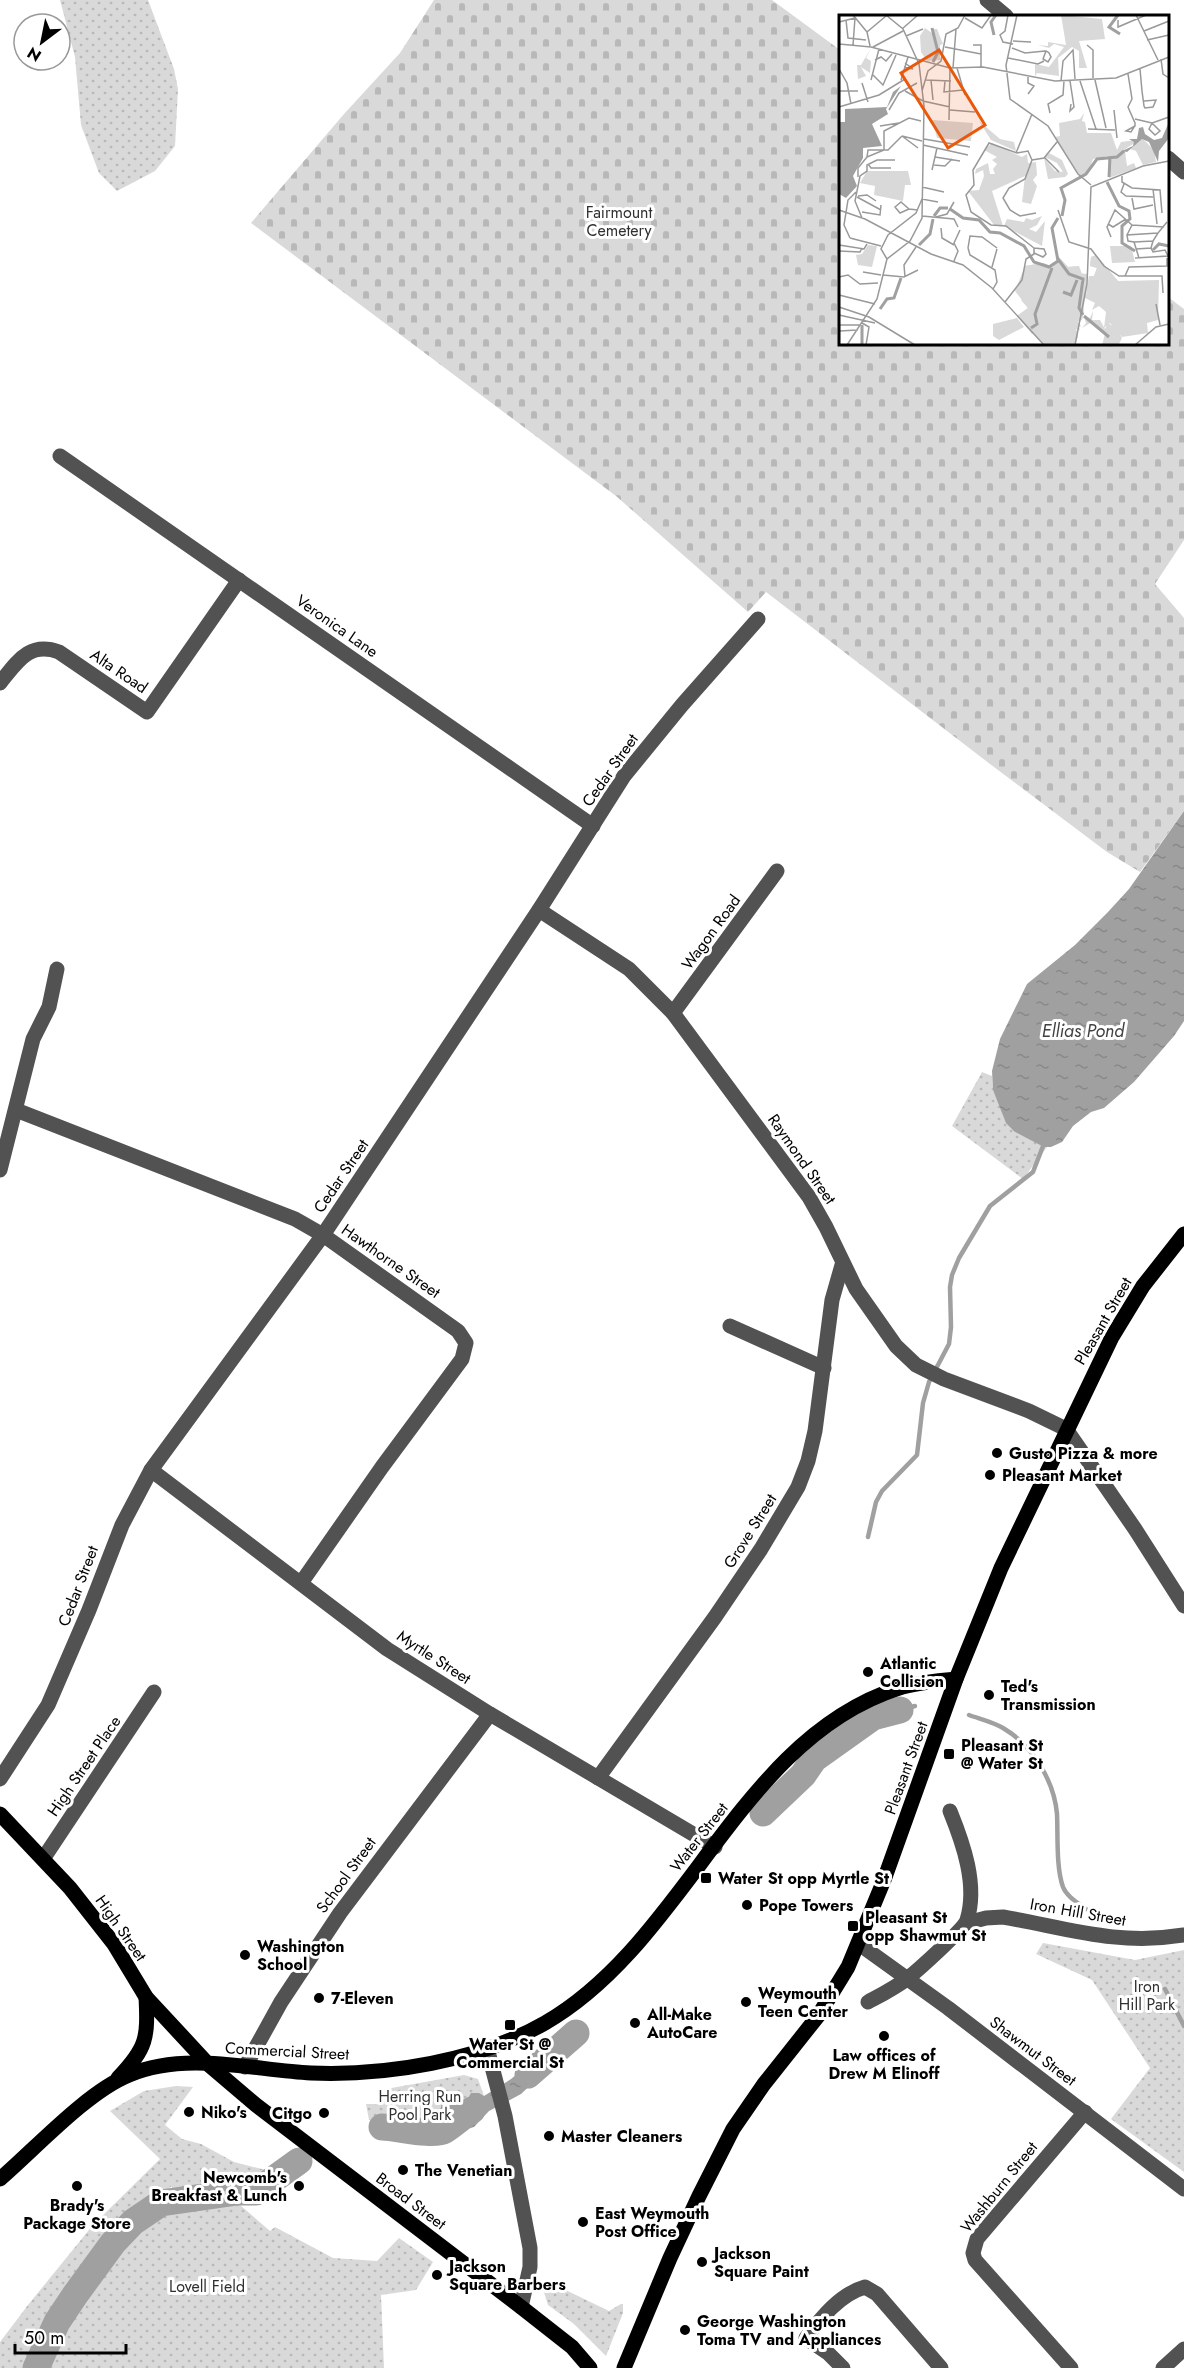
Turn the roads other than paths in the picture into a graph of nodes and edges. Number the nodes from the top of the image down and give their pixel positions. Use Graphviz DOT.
graph roads {
  1 [pos="987,0"];
  2 [pos="1005,15"];
  3 [pos="1169,160"];
  4 [pos="1184,172"];
  5 [pos="60,456"];
  6 [pos="239,580"];
  7 [pos="758,619"];
  8 [pos="0,683"];
  9 [pos="593,826"];
  10 [pos="777,871"];
  11 [pos="539,910"];
  12 [pos="57,969"];
  13 [pos="673,1013"];
  14 [pos="16,1110"];
  15 [pos="0,1170"];
  16 [pos="1184,1234"];
  17 [pos="323,1235"];
  18 [pos="843,1265"];
  19 [pos="730,1326"];
  20 [pos="824,1368"];
  21 [pos="1066,1429"];
  22 [pos="151,1470"];
  23 [pos="301,1583"];
  24 [pos="1184,1606"];
  25 [pos="956,1679"];
  26 [pos="154,1692"];
  27 [pos="489,1714"];
  28 [pos="598,1778"];
  29 [pos="0,1779"];
  30 [pos="950,1811"];
  31 [pos="0,1814"];
  32 [pos="715,1847"];
  33 [pos="43,1859"];
  34 [pos="967,1923"];
  35 [pos="1184,1935"];
  36 [pos="859,1944"];
  37 [pos="908,1978"];
  38 [pos="146,1997"];
  39 [pos="867,2002"];
  40 [pos="487,2048"];
  41 [pos="209,2064"];
  42 [pos="245,2067"];
  43 [pos="116,2081"];
  44 [pos="1085,2112"];
  45 [pos="0,2179"];
  46 [pos="1184,2188"];
  47 [pos="521,2307"];
  48 [pos="1184,2349"];
  49 [pos="590,2368"];
  50 [pos="624,2368"];
  51 [pos="843,2368"];
  52 [pos="941,2368"];
  53 [pos="1071,2368"];
  54 [pos="1163,2368"];
  1 -- 2 [label="street"];
  3 -- 4 [label="street"];
  5 -- 6 [label="street, Veronica Lane"];
  6 -- 8 [label="street, Alta Road"];
  6 -- 9 [label="street, Veronica Lane"];
  7 -- 9 [label="street, Cedar Street"];
  9 -- 11 [label="street, Cedar Street"];
  10 -- 13 [label="street, Wagon Road"];
  11 -- 13 [label="street, Raymond Street"];
  11 -- 17 [label="street, Cedar Street"];
  12 -- 14 [label="street"];
  13 -- 18 [label="street, Raymond Street"];
  14 -- 15 [label="street"];
  14 -- 17 [label="street, Hawthorne Street"];
  16 -- 21 [label="main road, Pleasant Street"];
  17 -- 22 [label="street, Cedar Street"];
  17 -- 23 [label="street, Hawthorne Street"];
  18 -- 20 [label="street, Grove Street"];
  18 -- 21 [label="street, Raymond Street"];
  19 -- 20 [label="street"];
  20 -- 28 [label="street, Grove Street"];
  21 -- 24 [label="street"];
  21 -- 25 [label="main road, Pleasant Street"];
  22 -- 23 [label="street, Myrtle Street"];
  22 -- 29 [label="street, Cedar Street"];
  23 -- 27 [label="street, Myrtle Street"];
  25 -- 32 [label="main road, Water Street"];
  25 -- 36 [label="main road, Pleasant Street"];
  26 -- 33 [label="street, High Street Place"];
  27 -- 28 [label="street, Myrtle Street"];
  27 -- 42 [label="street, School Street"];
  28 -- 32 [label="street, Myrtle Street"];
  30 -- 34 [label="street"];
  31 -- 33 [label="main road, High Street"];
  32 -- 40 [label="main road, Water Street"];
  33 -- 38 [label="main road, High Street"];
  34 -- 35 [label="street, Iron Hill Street"];
  34 -- 37 [label="street"];
  36 -- 37 [label="street, Shawmut Street"];
  36 -- 50 [label="main road, Pleasant Street"];
  37 -- 39 [label="street"];
  37 -- 44 [label="street, Shawmut Street"];
  38 -- 41 [label="main road, High Street"];
  38 -- 43 [label="main road"];
  40 -- 42 [label="main road, Commercial Street"];
  40 -- 47 [label="street"];
  41 -- 42 [label="main road, Commercial Street"];
  41 -- 43 [label="main road, Commercial Street"];
  41 -- 47 [label="main road, Broad Street"];
  43 -- 45 [label="main road, Commercial Street"];
  44 -- 46 [label="street, Shawmut Street"];
  44 -- 53 [label="street, Washburn Street"];
  47 -- 49 [label="main road, Broad Street"];
  48 -- 54 [label="street"];
  51 -- 52 [label="street"];
}
